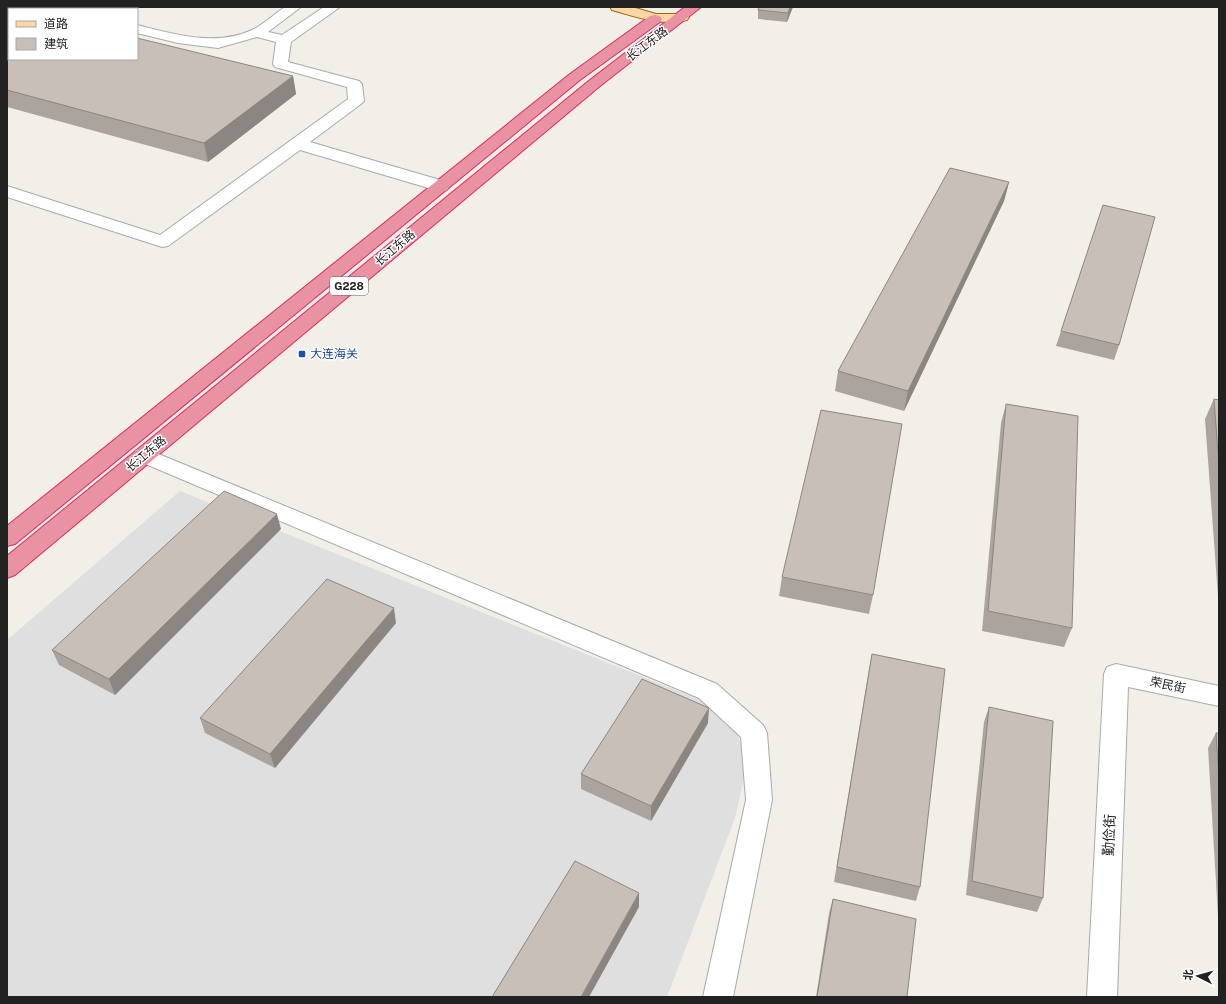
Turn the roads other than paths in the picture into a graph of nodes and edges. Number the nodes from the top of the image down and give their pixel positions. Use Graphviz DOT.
graph roads {
  1 [pos="294,7"];
  2 [pos="333,7"];
  3 [pos="617,7"];
  4 [pos="669,11"];
  5 [pos="138,29"];
  6 [pos="257,34"];
  7 [pos="284,40"];
  8 [pos="298,144"];
  9 [pos="441,186"];
  10 [pos="7,191"];
  11 [pos="144,456"];
  12 [pos="7,538"];
  13 [pos="7,569"];
  14 [pos="1116,674"];
  15 [pos="1219,696"];
  16 [pos="718,997"];
  17 [pos="1102,997"];
  1 -- 6 [label="street"];
  2 -- 7 [label="street"];
  3 -- 4 [label="main road"];
  4 -- 9 [label="highway, 长江东路 / G228"];
  4 -- 11 [label="highway, 长江东路 / G228"];
  5 -- 6 [label="street"];
  6 -- 7 [label="street"];
  7 -- 8 [label="street"];
  8 -- 9 [label="street"];
  8 -- 10 [label="street"];
  9 -- 12 [label="highway, 长江东路 / G228"];
  11 -- 13 [label="highway, 长江东路 / G228"];
  11 -- 16 [label="street"];
  14 -- 15 [label="street, 荣民街"];
  14 -- 17 [label="street, 勤俭街"];
}
